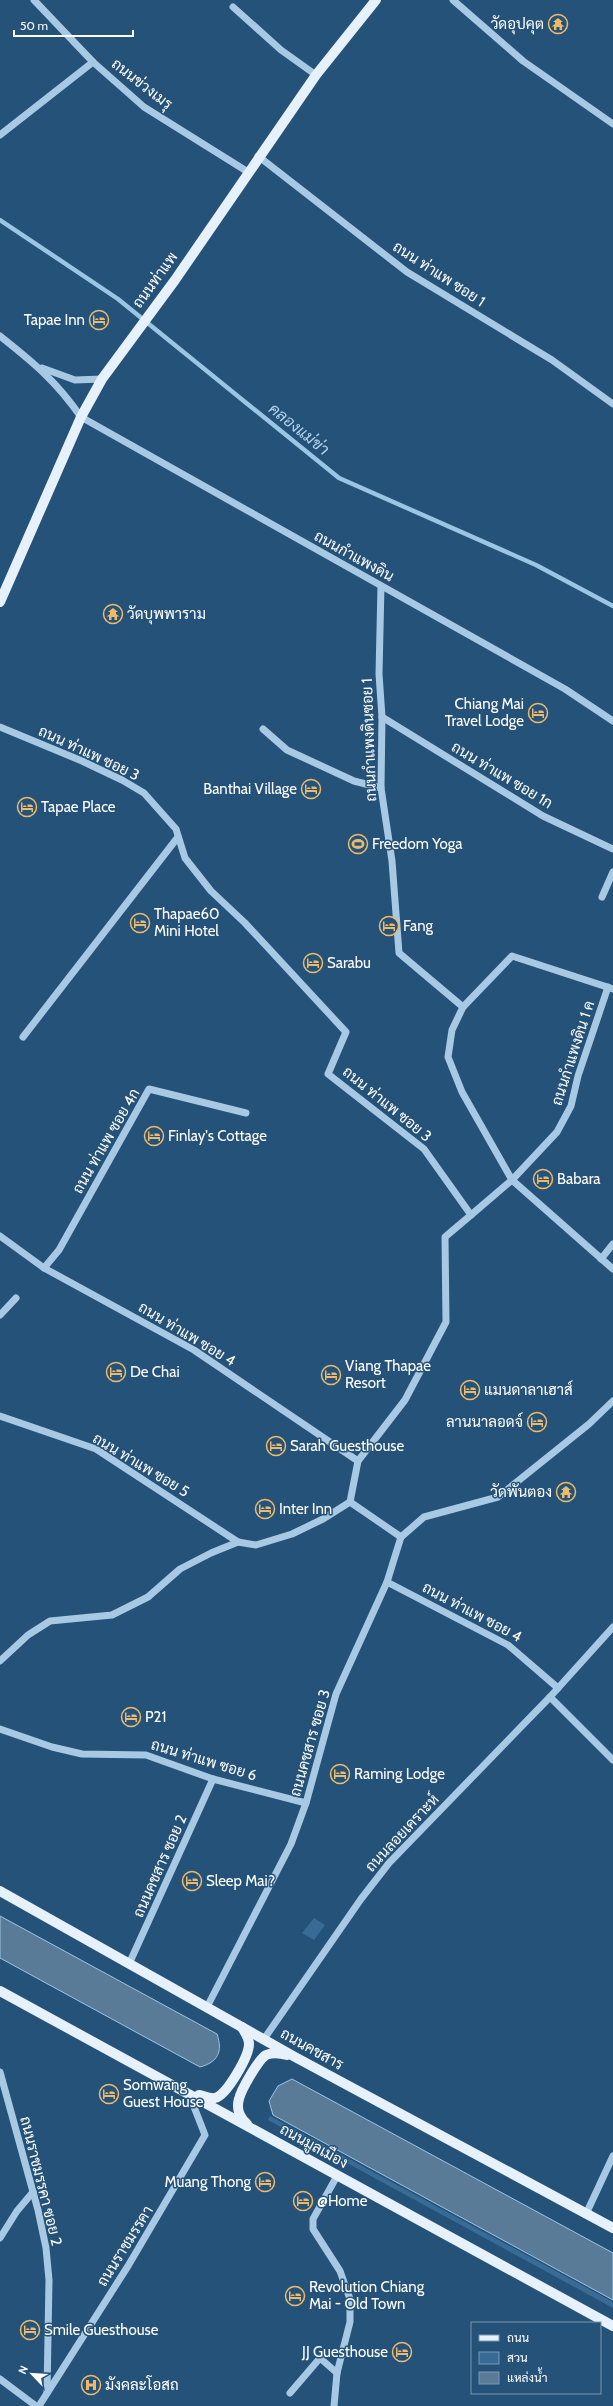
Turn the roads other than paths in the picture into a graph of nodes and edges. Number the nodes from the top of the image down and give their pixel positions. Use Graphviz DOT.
graph roads {
  1 [pos="34,0"];
  2 [pos="376,0"];
  3 [pos="453,0"];
  4 [pos="233,6"];
  5 [pos="93,62"];
  6 [pos="316,74"];
  7 [pos="613,124"];
  8 [pos="0,135"];
  9 [pos="258,156"];
  10 [pos="248,172"];
  11 [pos="0,336"];
  12 [pos="40,367"];
  13 [pos="102,379"];
  14 [pos="613,404"];
  15 [pos="81,417"];
  16 [pos="381,586"];
  17 [pos="0,602"];
  18 [pos="382,717"];
  19 [pos="613,721"];
  20 [pos="0,727"];
  21 [pos="263,729"];
  22 [pos="381,788"];
  23 [pos="178,837"];
  24 [pos="613,849"];
  25 [pos="613,872"];
  26 [pos="602,898"];
  27 [pos="611,988"];
  28 [pos="463,1007"];
  29 [pos="23,1037"];
  30 [pos="246,1113"];
  31 [pos="512,1180"];
  32 [pos="471,1215"];
  33 [pos="0,1236"];
  34 [pos="613,1244"];
  35 [pos="601,1259"];
  36 [pos="44,1268"];
  37 [pos="613,1269"];
  38 [pos="16,1298"];
  39 [pos="0,1315"];
  40 [pos="613,1401"];
  41 [pos="0,1416"];
  42 [pos="358,1461"];
  43 [pos="350,1502"];
  44 [pos="401,1537"];
  45 [pos="238,1542"];
  46 [pos="387,1582"];
  47 [pos="613,1627"];
  48 [pos="0,1660"];
  49 [pos="558,1688"];
  50 [pos="550,1697"];
  51 [pos="0,1729"];
  52 [pos="613,1760"];
  53 [pos="213,1779"];
  54 [pos="306,1803"];
  55 [pos="0,1891"];
  56 [pos="129,1964"];
  57 [pos="0,1991"];
  58 [pos="207,2007"];
  59 [pos="242,2027"];
  60 [pos="264,2039"];
  61 [pos="295,2056"];
  62 [pos="0,2072"];
  63 [pos="189,2093"];
  64 [pos="254,2129"];
  65 [pos="613,2156"];
  66 [pos="337,2176"];
  67 [pos="33,2192"];
  68 [pos="586,2214"];
  69 [pos="613,2228"];
  70 [pos="0,2238"];
  71 [pos="613,2326"];
  72 [pos="337,2373"];
  73 [pos="0,2379"];
  74 [pos="47,2393"];
  75 [pos="290,2393"];
  76 [pos="36,2406"];
  77 [pos="39,2406"];
  78 [pos="334,2406"];
  1 -- 5 [label="street, ถนนข่วงเมรุ"];
  2 -- 6 [label="main road, ถนนท่าแพ"];
  3 -- 7 [label="street"];
  4 -- 6 [label="street"];
  5 -- 8 [label="street"];
  5 -- 10 [label="street, ถนนข่วงเมรุ"];
  6 -- 9 [label="main road, ถนนท่าแพ"];
  9 -- 10 [label="main road, ถนนท่าแพ"];
  9 -- 14 [label="street, ถนน ท่าแพ ซอย 1"];
  10 -- 13 [label="main road, ถนนท่าแพ"];
  11 -- 12 [label="street"];
  12 -- 13 [label="street"];
  12 -- 15 [label="street"];
  13 -- 15 [label="main road, ถนนท่าแพ"];
  15 -- 16 [label="street, ถนนกำแพงดิน"];
  15 -- 17 [label="main road, ถนนท่าแพ"];
  16 -- 18 [label="street, ถนนกำแพงดินซอย 1"];
  16 -- 19 [label="street, ถนนกำแพงดิน"];
  18 -- 22 [label="street, ถนนกำแพงดินซอย 1"];
  18 -- 24 [label="street, ถนน ท่าแพ ซอย 1ก"];
  20 -- 23 [label="street, ถนน ท่าแพ ซอย 3"];
  21 -- 22 [label="street"];
  22 -- 28 [label="street, ถนนกำแพงดินซอย 1"];
  23 -- 29 [label="street"];
  23 -- 32 [label="street, ถนน ท่าแพ ซอย 3"];
  25 -- 26 [label="street"];
  27 -- 28 [label="street"];
  27 -- 31 [label="street, ถนนกำแพงดิน 1 ค"];
  28 -- 31 [label="street"];
  30 -- 36 [label="street, ถนน ท่าแพ ซอย 4ก"];
  31 -- 32 [label="street, ถนนกำแพงดิน 1 ค"];
  31 -- 35 [label="street"];
  32 -- 42 [label="street"];
  33 -- 36 [label="street, ถนน ท่าแพ ซอย 4"];
  34 -- 35 [label="street"];
  35 -- 37 [label="street"];
  36 -- 42 [label="street, ถนน ท่าแพ ซอย 4"];
  38 -- 39 [label="street"];
  40 -- 44 [label="street"];
  41 -- 45 [label="street, ถนน ท่าแพ ซอย 5"];
  42 -- 43 [label="street"];
  43 -- 44 [label="street"];
  43 -- 45 [label="street"];
  44 -- 46 [label="street, ถนนคชสาร ซอย 3"];
  45 -- 48 [label="street"];
  46 -- 49 [label="street, ถนน ท่าแพ ซอย 4"];
  46 -- 54 [label="street, ถนนคชสาร ซอย 3"];
  47 -- 49 [label="street, ถนนลอยเคราะห์"];
  49 -- 50 [label="street, ถนนลอยเคราะห์"];
  50 -- 52 [label="street"];
  50 -- 60 [label="street, ถนนลอยเคราะห์"];
  51 -- 53 [label="street, ถนน ท่าแพ ซอย 6"];
  53 -- 54 [label="street, ถนน ท่าแพ ซอย 6"];
  53 -- 56 [label="street, ถนนคชสาร ซอย 2"];
  54 -- 58 [label="street, ถนนคชสาร ซอย 3"];
  55 -- 56 [label="main road, ถนนคชสาร"];
  56 -- 58 [label="main road, ถนนคชสาร"];
  57 -- 63 [label="main road, ถนนมูลเมือง"];
  58 -- 59 [label="main road, ถนนคชสาร"];
  59 -- 60 [label="main road, ถนนคชสาร"];
  59 -- 63 [label="main road"];
  60 -- 61 [label="main road, ถนนคชสาร"];
  61 -- 64 [label="main road"];
  61 -- 68 [label="main road, ถนนคชสาร"];
  62 -- 67 [label="street, ถนนราชมรรคา ซอย 2"];
  63 -- 64 [label="main road, ถนนมูลเมือง"];
  63 -- 74 [label="street, ถนนราชมรรคา"];
  64 -- 66 [label="main road, ถนนมูลเมือง"];
  65 -- 68 [label="street"];
  66 -- 71 [label="main road, ถนนมูลเมือง"];
  66 -- 72 [label="street"];
  67 -- 70 [label="street"];
  67 -- 74 [label="street, ถนนราชมรรคา ซอย 2"];
  68 -- 69 [label="main road, ถนนคชสาร"];
  72 -- 75 [label="street"];
  72 -- 78 [label="street"];
  73 -- 76 [label="street"];
  74 -- 77 [label="street, ถนนราชมรรคา"];
}
